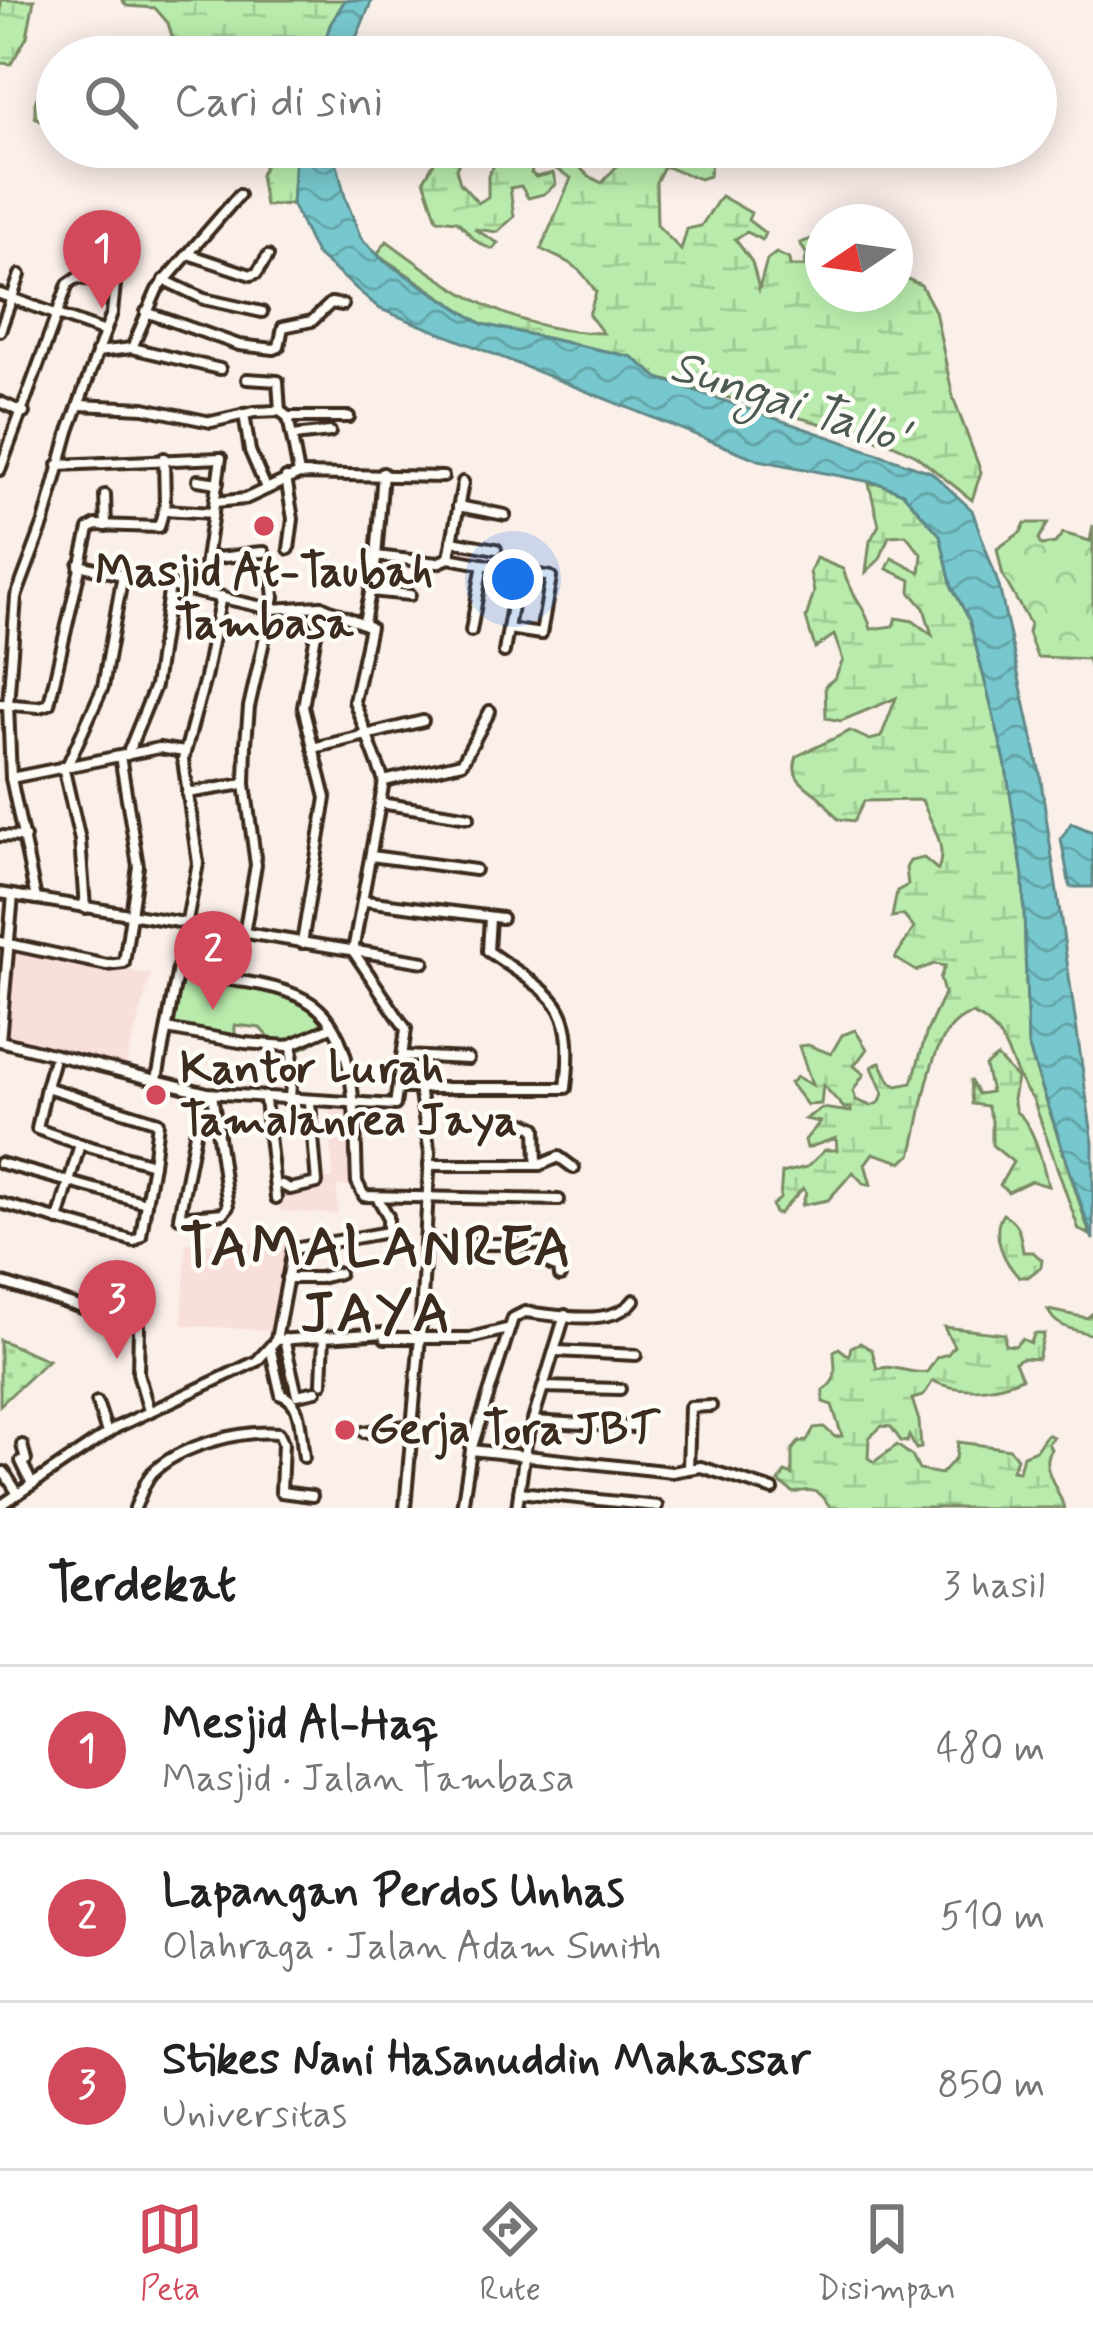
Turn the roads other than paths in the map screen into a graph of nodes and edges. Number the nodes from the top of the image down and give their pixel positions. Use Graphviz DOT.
graph roads {
  1 [pos="239,195"];
  2 [pos="188,254"];
  3 [pos="118,255"];
  4 [pos="268,256"];
  5 [pos="20,275"];
  6 [pos="96,280"];
  7 [pos="164,280"];
  8 [pos="0,294"];
  9 [pos="12,298"];
  10 [pos="343,305"];
  11 [pos="146,312"];
  12 [pos="262,312"];
  13 [pos="59,314"];
  14 [pos="0,331"];
  15 [pos="105,332"];
  16 [pos="132,348"];
  17 [pos="97,352"];
  18 [pos="220,369"];
  19 [pos="247,379"];
  20 [pos="0,402"];
  21 [pos="79,405"];
  22 [pos="24,412"];
  23 [pos="244,414"];
  24 [pos="284,414"];
  25 [pos="349,418"];
  26 [pos="330,432"];
  27 [pos="292,436"];
  28 [pos="164,458"];
  29 [pos="58,465"];
  30 [pos="0,470"];
  31 [pos="383,473"];
  32 [pos="299,474"];
  33 [pos="443,477"];
  34 [pos="286,478"];
  35 [pos="198,480"];
  36 [pos="463,482"];
  37 [pos="218,483"];
  38 [pos="266,488"];
  39 [pos="104,495"];
  40 [pos="215,502"];
  41 [pos="458,506"];
  42 [pos="164,510"];
  43 [pos="213,513"];
  44 [pos="505,514"];
  45 [pos="106,526"];
  46 [pos="452,541"];
  47 [pos="289,549"];
  48 [pos="496,549"];
  49 [pos="264,552"];
  50 [pos="208,556"];
  51 [pos="376,556"];
  52 [pos="449,558"];
  53 [pos="483,564"];
  54 [pos="79,565"];
  55 [pos="271,571"];
  56 [pos="518,571"];
  57 [pos="123,574"];
  58 [pos="170,585"];
  59 [pos="371,591"];
  60 [pos="201,592"];
  61 [pos="221,596"];
  62 [pos="410,596"];
  63 [pos="321,606"];
  64 [pos="272,609"];
  65 [pos="366,623"];
  66 [pos="508,628"];
  67 [pos="471,631"];
  68 [pos="504,652"];
  69 [pos="4,705"];
  70 [pos="490,711"];
  71 [pos="422,721"];
  72 [pos="366,735"];
  73 [pos="313,748"];
  74 [pos="184,752"];
  75 [pos="124,755"];
  76 [pos="65,766"];
  77 [pos="11,778"];
  78 [pos="384,781"];
  79 [pos="245,784"];
  80 [pos="187,793"];
  81 [pos="380,803"];
  82 [pos="469,817"];
  83 [pos="0,836"];
  84 [pos="25,837"];
  85 [pos="370,856"];
  86 [pos="475,870"];
  87 [pos="0,893"];
  88 [pos="13,895"];
  89 [pos="36,899"];
  90 [pos="364,901"];
  91 [pos="85,908"];
  92 [pos="131,916"];
  93 [pos="490,917"];
  94 [pos="502,918"];
  95 [pos="187,925"];
  96 [pos="244,934"];
  97 [pos="0,941"];
  98 [pos="302,943"];
  99 [pos="11,944"];
  100 [pos="353,951"];
  101 [pos="424,962"];
  102 [pos="177,974"];
  103 [pos="4,987"];
  104 [pos="331,1028"];
  105 [pos="167,1029"];
  106 [pos="0,1041"];
  107 [pos="293,1046"];
  108 [pos="405,1056"];
  109 [pos="468,1059"];
  110 [pos="53,1062"];
  111 [pos="157,1078"];
  112 [pos="46,1087"];
  113 [pos="400,1088"];
  114 [pos="419,1088"];
  115 [pos="207,1093"];
  116 [pos="265,1100"];
  117 [pos="290,1100"];
  118 [pos="310,1102"];
  119 [pos="352,1105"];
  120 [pos="525,1123"];
  121 [pos="80,1144"];
  122 [pos="0,1163"];
  123 [pos="153,1163"];
  124 [pos="429,1165"];
  125 [pos="537,1165"];
  126 [pos="574,1168"];
  127 [pos="69,1181"];
  128 [pos="282,1185"];
  129 [pos="377,1197"];
  130 [pos="276,1198"];
  131 [pos="428,1199"];
  132 [pos="560,1200"];
  133 [pos="0,1203"];
  134 [pos="146,1203"];
  135 [pos="58,1220"];
  136 [pos="426,1244"];
  137 [pos="340,1273"];
  138 [pos="560,1276"];
  139 [pos="287,1278"];
  140 [pos="0,1282"];
  141 [pos="634,1300"];
  142 [pos="565,1315"];
  143 [pos="508,1329"];
  144 [pos="324,1336"];
  145 [pos="420,1337"];
  146 [pos="277,1343"];
  147 [pos="556,1352"];
  148 [pos="635,1355"];
  149 [pos="544,1387"];
  150 [pos="620,1390"];
  151 [pos="98,1402"];
  152 [pos="711,1406"];
  153 [pos="149,1412"];
  154 [pos="533,1421"];
  155 [pos="413,1425"];
  156 [pos="633,1427"];
  157 [pos="107,1432"];
  158 [pos="364,1432"];
  159 [pos="22,1445"];
  160 [pos="471,1450"];
  161 [pos="304,1456"];
  162 [pos="525,1456"];
  163 [pos="688,1469"];
  164 [pos="4,1472"];
  165 [pos="32,1484"];
  166 [pos="773,1490"];
  167 [pos="519,1492"];
  168 [pos="18,1494"];
  169 [pos="312,1496"];
  170 [pos="0,1506"];
  171 [pos="657,1506"];
  172 [pos="135,1508"];
  173 [pos="405,1508"];
  174 [pos="462,1508"];
  175 [pos="517,1508"];
  1 -- 2 [label="street"];
  2 -- 4 [label="street"];
  2 -- 7 [label="street"];
  3 -- 15 [label="street"];
  5 -- 9 [label="street"];
  6 -- 13 [label="street"];
  7 -- 11 [label="street"];
  7 -- 12 [label="street"];
  8 -- 9 [label="street"];
  9 -- 13 [label="street"];
  9 -- 14 [label="street"];
  10 -- 11 [label="street"];
  11 -- 16 [label="street"];
  13 -- 15 [label="street"];
  13 -- 22 [label="street"];
  15 -- 17 [label="street"];
  16 -- 17 [label="street"];
  16 -- 18 [label="street"];
  17 -- 21 [label="street"];
  19 -- 24 [label="street"];
  20 -- 22 [label="street"];
  21 -- 23 [label="street"];
  21 -- 29 [label="street"];
  22 -- 30 [label="street"];
  23 -- 24 [label="street"];
  23 -- 38 [label="street"];
  24 -- 25 [label="street"];
  24 -- 27 [label="street"];
  26 -- 27 [label="street"];
  27 -- 32 [label="street"];
  28 -- 29 [label="street"];
  28 -- 37 [label="street"];
  28 -- 42 [label="street"];
  29 -- 69 [label="street"];
  31 -- 32 [label="street"];
  31 -- 33 [label="street"];
  31 -- 51 [label="street"];
  32 -- 34 [label="street"];
  34 -- 38 [label="street"];
  34 -- 47 [label="street"];
  35 -- 37 [label="street"];
  36 -- 41 [label="street"];
  37 -- 40 [label="street"];
  38 -- 40 [label="street"];
  39 -- 45 [label="street"];
  40 -- 43 [label="street"];
  41 -- 44 [label="street"];
  41 -- 46 [label="street"];
  42 -- 43 [label="street"];
  42 -- 45 [label="street"];
  43 -- 50 [label="street"];
  45 -- 54 [label="street"];
  46 -- 48 [label="street"];
  46 -- 52 [label="street"];
  49 -- 50 [label="street"];
  50 -- 60 [label="street"];
  51 -- 52 [label="street"];
  51 -- 59 [label="street"];
  52 -- 53 [label="street"];
  53 -- 56 [label="street"];
  53 -- 67 [label="street"];
  54 -- 57 [label="street"];
  54 -- 69 [label="street"];
  55 -- 64 [label="street"];
  56 -- 66 [label="street"];
  56 -- 66 [label="street"];
  57 -- 58 [label="street"];
  57 -- 76 [label="street"];
  58 -- 60 [label="street"];
  58 -- 75 [label="street"];
  59 -- 62 [label="street"];
  59 -- 65 [label="street"];
  60 -- 61 [label="street"];
  61 -- 64 [label="street"];
  61 -- 74 [label="street"];
  63 -- 64 [label="street"];
  63 -- 65 [label="street"];
  63 -- 73 [label="street"];
  64 -- 79 [label="street"];
  65 -- 72 [label="street"];
  66 -- 68 [label="street"];
  69 -- 77 [label="street"];
  70 -- 78 [label="street"];
  71 -- 72 [label="street"];
  72 -- 73 [label="street"];
  72 -- 78 [label="street"];
  73 -- 98 [label="street"];
  74 -- 75 [label="street"];
  74 -- 80 [label="street"];
  75 -- 76 [label="street"];
  75 -- 92 [label="street"];
  76 -- 77 [label="street"];
  76 -- 91 [label="street"];
  77 -- 84 [label="street"];
  78 -- 81 [label="street"];
  79 -- 80 [label="street"];
  79 -- 96 [label="street"];
  80 -- 95 [label="street"];
  81 -- 82 [label="street"];
  81 -- 85 [label="street"];
  83 -- 84 [label="street"];
  84 -- 89 [label="street"];
  85 -- 86 [label="street"];
  85 -- 90 [label="street"];
  87 -- 88 [label="street"];
  88 -- 89 [label="street"];
  88 -- 99 [label="street"];
  89 -- 91 [label="street"];
  90 -- 93 [label="street"];
  90 -- 100 [label="street"];
  91 -- 92 [label="street"];
  92 -- 95 [label="street"];
  92 -- 99 [label="street"];
  93 -- 94 [label="street"];
  93 -- 114 [label="street"];
  95 -- 96 [label="street"];
  95 -- 102 [label="street"];
  96 -- 98 [label="street"];
  97 -- 99 [label="street"];
  98 -- 100 [label="street"];
  99 -- 103 [label="street"];
  100 -- 101 [label="street"];
  100 -- 108 [label="street"];
  102 -- 104 [label="street"];
  102 -- 105 [label="street"];
  103 -- 106 [label="street"];
  104 -- 107 [label="street"];
  104 -- 119 [label="street"];
  105 -- 107 [label="street"];
  105 -- 111 [label="street"];
  106 -- 111 [label="street"];
  107 -- 117 [label="street"];
  108 -- 109 [label="street"];
  108 -- 113 [label="street"];
  110 -- 112 [label="street"];
  111 -- 115 [label="street"];
  112 -- 121 [label="street"];
  112 -- 123 [label="street"];
  113 -- 114 [label="street"];
  113 -- 119 [label="street"];
  114 -- 124 [label="street"];
  115 -- 115 [label="street"];
  115 -- 116 [label="street"];
  116 -- 117 [label="street"];
  116 -- 130 [label="street"];
  117 -- 118 [label="street"];
  118 -- 119 [label="street"];
  118 -- 128 [label="street"];
  119 -- 129 [label="street"];
  120 -- 125 [label="street"];
  121 -- 123 [label="street"];
  121 -- 127 [label="street"];
  122 -- 127 [label="street"];
  123 -- 134 [label="street"];
  124 -- 125 [label="street"];
  124 -- 131 [label="street"];
  125 -- 126 [label="street"];
  127 -- 134 [label="street"];
  127 -- 135 [label="street"];
  129 -- 131 [label="street"];
  129 -- 139 [label="street"];
  131 -- 132 [label="street"];
  131 -- 136 [label="street"];
  133 -- 135 [label="street"];
  134 -- 135 [label="street"];
  136 -- 138 [label="street"];
  136 -- 145 [label="street"];
  137 -- 139 [label="street"];
  139 -- 146 [label="street"];
  140 -- 153 [label="street"];
  141 -- 142 [label="street"];
  142 -- 143 [label="street"];
  142 -- 147 [label="street"];
  143 -- 145 [label="street"];
  143 -- 160 [label="street"];
  144 -- 145 [label="street"];
  144 -- 146 [label="street"];
  144 -- 146 [label="street"];
  145 -- 155 [label="street"];
  146 -- 153 [label="street"];
  146 -- 161 [label="street"];
  147 -- 148 [label="street"];
  147 -- 149 [label="street"];
  149 -- 150 [label="street"];
  149 -- 154 [label="street"];
  151 -- 157 [label="street"];
  152 -- 163 [label="street"];
  153 -- 157 [label="street"];
  154 -- 156 [label="street"];
  154 -- 162 [label="street"];
  155 -- 158 [label="street"];
  155 -- 173 [label="street"];
  157 -- 165 [label="street"];
  159 -- 165 [label="street"];
  160 -- 162 [label="street"];
  160 -- 174 [label="street"];
  162 -- 163 [label="street"];
  162 -- 167 [label="street"];
  163 -- 166 [label="street"];
  164 -- 168 [label="street"];
  165 -- 168 [label="street"];
  167 -- 171 [label="street"];
  167 -- 175 [label="street"];
  168 -- 170 [label="street"];
  169 -- 172 [label="street"];
}
